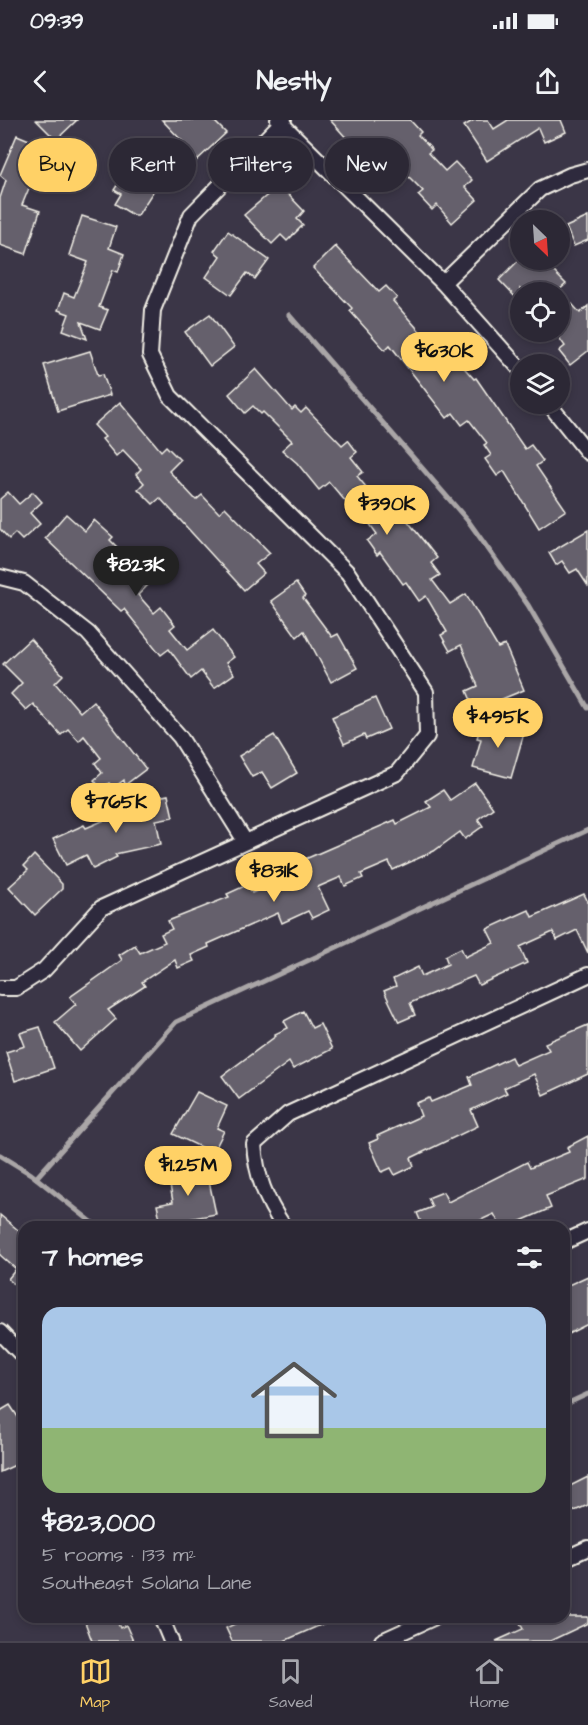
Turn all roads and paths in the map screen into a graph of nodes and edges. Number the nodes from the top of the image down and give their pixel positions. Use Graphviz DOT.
graph roads {
  1 [pos="281,121"];
  2 [pos="588,170"];
  3 [pos="443,283"];
  4 [pos="510,358"];
  5 [pos="557,414"];
  6 [pos="588,453"];
  7 [pos="0,577"];
  8 [pos="245,841"];
  9 [pos="588,975"];
  10 [pos="0,988"];
  11 [pos="280,1221"];
  12 [pos="588,1232"];
  13 [pos="570,1240"];
  14 [pos="0,1332"];
  15 [pos="18,1351"];
  16 [pos="588,1548"];
  17 [pos="570,1556"];
  18 [pos="164,1623"];
  19 [pos="422,1623"];
  20 [pos="171,1641"];
  21 [pos="382,1641"];
  1 -- 3 [label="street"];
  1 -- 8 [label="street"];
  2 -- 3 [label="street"];
  3 -- 4 [label="street"];
  5 -- 6 [label="street"];
  7 -- 8 [label="street"];
  8 -- 10 [label="street"];
  9 -- 11 [label="street"];
  12 -- 13 [label="street"];
  14 -- 15 [label="street"];
  16 -- 17 [label="street"];
  18 -- 20 [label="street"];
  19 -- 21 [label="street"];
}
